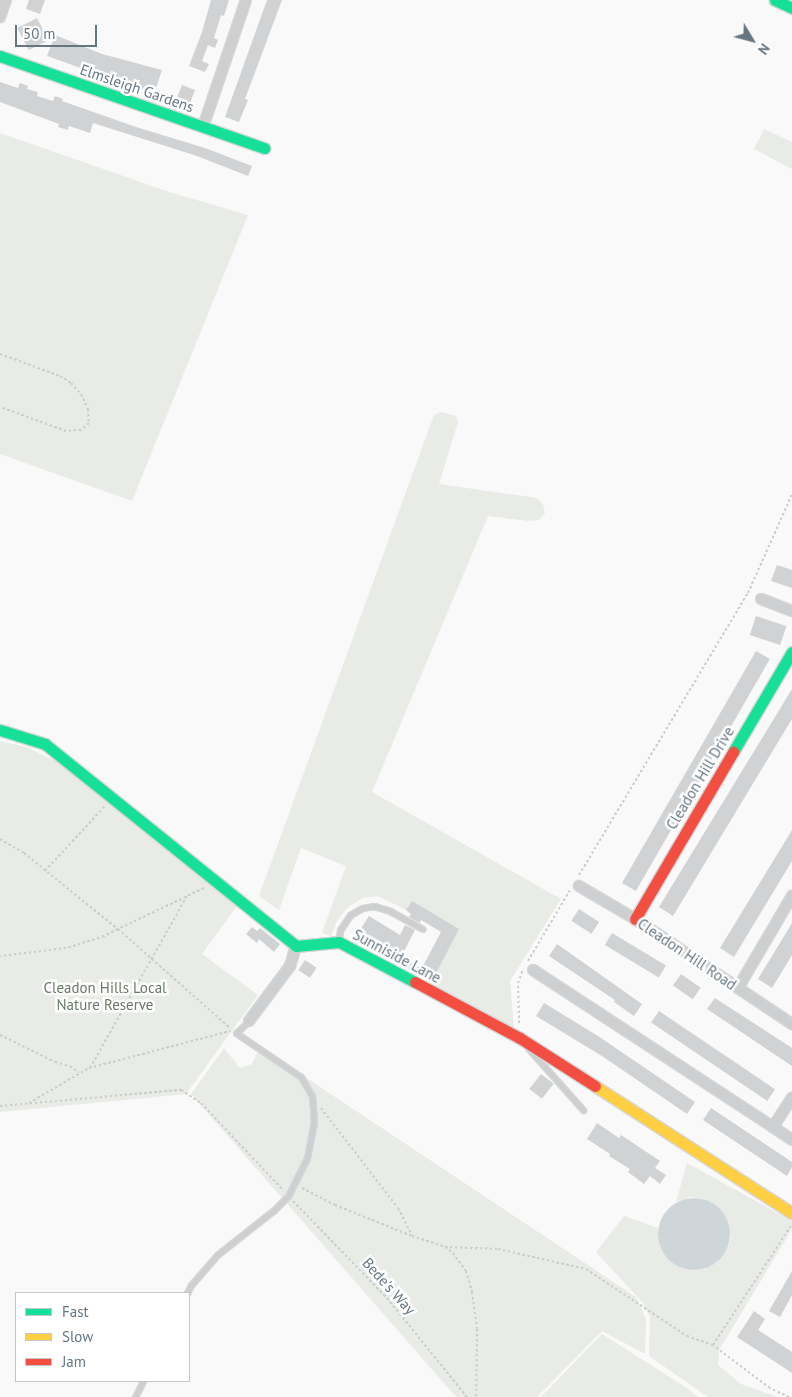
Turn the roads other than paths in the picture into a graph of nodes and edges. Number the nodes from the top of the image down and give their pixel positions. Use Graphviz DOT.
graph roads {
  1 [pos="6,0"];
  2 [pos="246,0"];
  3 [pos="776,0"];
  4 [pos="792,8"];
  5 [pos="0,17"];
  6 [pos="0,56"];
  7 [pos="203,127"];
  8 [pos="264,148"];
  9 [pos="761,599"];
  10 [pos="792,611"];
  11 [pos="792,652"];
  12 [pos="0,730"];
  13 [pos="579,886"];
  14 [pos="792,896"];
  15 [pos="635,918"];
  16 [pos="422,929"];
  17 [pos="339,942"];
  18 [pos="296,946"];
  19 [pos="533,970"];
  20 [pos="738,988"];
  21 [pos="249,1021"];
  22 [pos="792,1024"];
  23 [pos="521,1039"];
  24 [pos="792,1098"];
  25 [pos="583,1110"];
  26 [pos="773,1127"];
  27 [pos="792,1140"];
  28 [pos="792,1213"];
  29 [pos="188,1292"];
  30 [pos="142,1382"];
  31 [pos="135,1397"];
  1 -- 5 [label="street"];
  2 -- 7 [label="street"];
  3 -- 4 [label="street"];
  6 -- 7 [label="street, Elmsleigh Gardens"];
  7 -- 8 [label="street, Elmsleigh Gardens"];
  9 -- 10 [label="street"];
  11 -- 15 [label="street, Cleadon Hill Drive"];
  12 -- 18 [label="street"];
  13 -- 15 [label="street, Cleadon Hill Road"];
  14 -- 20 [label="street"];
  15 -- 20 [label="street, Cleadon Hill Road"];
  16 -- 17 [label="lane"];
  17 -- 18 [label="street, Sunniside Lane"];
  17 -- 23 [label="street, Sunniside Lane"];
  18 -- 21 [label="street"];
  19 -- 26 [label="street"];
  20 -- 22 [label="street, Cleadon Hill Road"];
  21 -- 29 [label="lane"];
  23 -- 25 [label="lane"];
  23 -- 28 [label="street, Sunniside Lane"];
  24 -- 26 [label="street"];
  26 -- 27 [label="street"];
  30 -- 31 [label="lane"];
}
